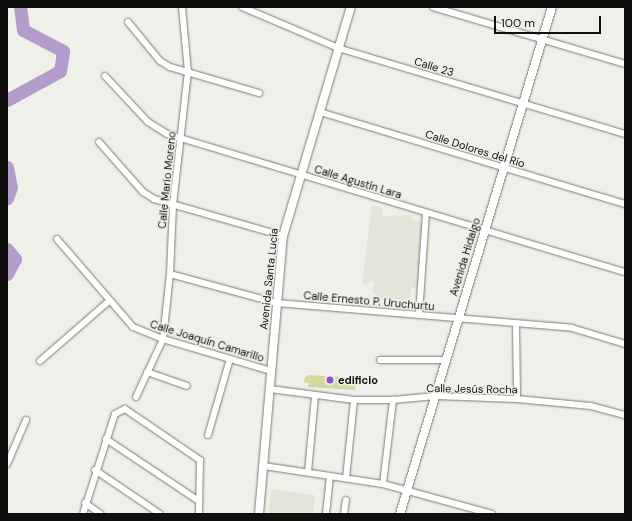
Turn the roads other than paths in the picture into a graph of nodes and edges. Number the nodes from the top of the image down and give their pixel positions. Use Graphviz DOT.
graph roads {
  1 [pos="182,7"];
  2 [pos="242,7"];
  3 [pos="350,7"];
  4 [pos="433,7"];
  5 [pos="552,7"];
  6 [pos="128,22"];
  7 [pos="542,40"];
  8 [pos="338,48"];
  9 [pos="625,64"];
  10 [pos="188,72"];
  11 [pos="105,76"];
  12 [pos="259,93"];
  13 [pos="522,104"];
  14 [pos="320,112"];
  15 [pos="625,134"];
  16 [pos="182,139"];
  17 [pos="99,142"];
  18 [pos="504,168"];
  19 [pos="300,174"];
  20 [pos="625,204"];
  21 [pos="173,205"];
  22 [pos="426,213"];
  23 [pos="485,232"];
  24 [pos="283,236"];
  25 [pos="57,239"];
  26 [pos="625,272"];
  27 [pos="170,274"];
  28 [pos="109,301"];
  29 [pos="277,303"];
  30 [pos="419,315"];
  31 [pos="458,319"];
  32 [pos="516,324"];
  33 [pos="163,339"];
  34 [pos="625,344"];
  35 [pos="230,359"];
  36 [pos="380,360"];
  37 [pos="446,360"];
  38 [pos="40,361"];
  39 [pos="271,371"];
  40 [pos="147,372"];
  41 [pos="187,386"];
  42 [pos="270,389"];
  43 [pos="315,396"];
  44 [pos="436,396"];
  45 [pos="136,397"];
  46 [pos="517,399"];
  47 [pos="354,400"];
  48 [pos="393,400"];
  49 [pos="625,415"];
  50 [pos="26,420"];
  51 [pos="208,435"];
  52 [pos="106,439"];
  53 [pos="7,464"];
  54 [pos="264,466"];
  55 [pos="95,470"];
  56 [pos="308,472"];
  57 [pos="330,477"];
  58 [pos="346,478"];
  59 [pos="383,484"];
  60 [pos="407,490"];
  61 [pos="346,500"];
  62 [pos="199,501"];
  63 [pos="85,503"];
  64 [pos="83,514"];
  65 [pos="101,514"];
  66 [pos="160,514"];
  67 [pos="199,514"];
  68 [pos="259,514"];
  69 [pos="326,514"];
  70 [pos="344,514"];
  71 [pos="400,514"];
  72 [pos="492,514"];
  1 -- 10 [label="street, Calle Mario Moreno"];
  2 -- 8 [label="street, Calle 23"];
  3 -- 8 [label="street, Avenida Santa Lucía"];
  4 -- 7 [label="street"];
  5 -- 7 [label="street, Avenida Hidalgo"];
  6 -- 10 [label="street"];
  7 -- 9 [label="street"];
  7 -- 13 [label="street, Avenida Hidalgo"];
  8 -- 13 [label="street, Calle 23"];
  8 -- 14 [label="street, Avenida Santa Lucía"];
  10 -- 12 [label="street"];
  10 -- 16 [label="street, Calle Mario Moreno"];
  11 -- 16 [label="street, Calle Agustín Lara"];
  13 -- 15 [label="street, Calle 23"];
  13 -- 18 [label="street, Avenida Hidalgo"];
  14 -- 18 [label="street, Calle Dolores del Río"];
  14 -- 19 [label="street, Avenida Santa Lucía"];
  16 -- 19 [label="street, Calle Agustín Lara"];
  16 -- 21 [label="street, Calle Mario Moreno"];
  17 -- 21 [label="street"];
  18 -- 20 [label="street, Calle Dolores del Río"];
  18 -- 23 [label="street, Avenida Hidalgo"];
  19 -- 22 [label="street, Calle Agustín Lara"];
  19 -- 24 [label="street, Avenida Santa Lucía"];
  21 -- 24 [label="street"];
  21 -- 27 [label="street, Calle Mario Moreno"];
  22 -- 23 [label="street, Calle Agustín Lara"];
  22 -- 30 [label="street"];
  23 -- 26 [label="street, Calle Agustín Lara"];
  23 -- 31 [label="street, Avenida Hidalgo"];
  24 -- 29 [label="street, Avenida Santa Lucía"];
  25 -- 28 [label="street, Calle Joaquín Camarillo"];
  27 -- 29 [label="street, Calle Ernesto P. Uruchurtu"];
  27 -- 33 [label="street, Calle Mario Moreno"];
  28 -- 33 [label="street, Calle Joaquín Camarillo"];
  28 -- 38 [label="street"];
  29 -- 30 [label="street, Calle Ernesto P. Uruchurtu"];
  29 -- 39 [label="street, Avenida Santa Lucía"];
  30 -- 31 [label="street, Calle Ernesto P. Uruchurtu"];
  31 -- 32 [label="street, Calle Ernesto P. Uruchurtu"];
  31 -- 37 [label="street, Avenida Hidalgo"];
  32 -- 34 [label="street, Calle Ernesto P. Uruchurtu"];
  32 -- 46 [label="street"];
  33 -- 35 [label="street, Calle Joaquín Camarillo"];
  33 -- 40 [label="street, Calle Mario Moreno"];
  35 -- 39 [label="street, Calle Joaquín Camarillo"];
  35 -- 51 [label="street"];
  36 -- 37 [label="street"];
  37 -- 44 [label="street, Avenida Hidalgo"];
  39 -- 42 [label="street, Avenida Santa Lucía"];
  40 -- 41 [label="street"];
  40 -- 45 [label="street, Calle Mario Moreno"];
  42 -- 43 [label="street, Calle Jesús Rocha"];
  42 -- 54 [label="street, Avenida Santa Lucía"];
  43 -- 47 [label="street, Calle Jesús Rocha"];
  43 -- 56 [label="street"];
  44 -- 46 [label="street, Calle Jesús Rocha"];
  44 -- 48 [label="street, Calle Jesús Rocha"];
  44 -- 60 [label="street, Avenida Hidalgo"];
  46 -- 49 [label="street, Calle Jesús Rocha"];
  47 -- 48 [label="street, Calle Jesús Rocha"];
  47 -- 58 [label="street"];
  48 -- 59 [label="street"];
  50 -- 53 [label="street"];
  52 -- 55 [label="street"];
  52 -- 62 [label="street"];
  52 -- 62 [label="street"];
  54 -- 56 [label="street"];
  54 -- 68 [label="street, Avenida Santa Lucía"];
  55 -- 63 [label="street"];
  55 -- 66 [label="street"];
  56 -- 57 [label="street"];
  57 -- 58 [label="street"];
  57 -- 69 [label="street"];
  58 -- 59 [label="street"];
  59 -- 60 [label="street"];
  60 -- 71 [label="street, Avenida Hidalgo"];
  60 -- 72 [label="street"];
  61 -- 70 [label="street"];
  62 -- 67 [label="street"];
  63 -- 64 [label="street"];
  63 -- 65 [label="street"];
}
